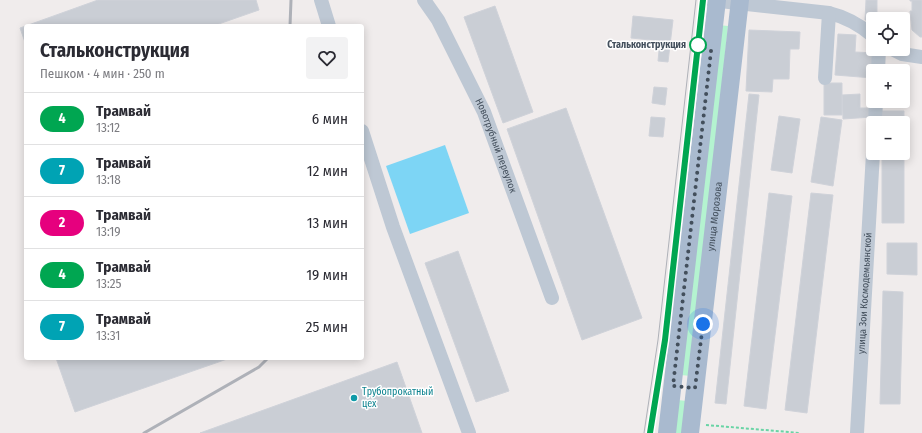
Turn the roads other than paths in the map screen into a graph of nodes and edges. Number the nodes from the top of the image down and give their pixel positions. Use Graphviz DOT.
graph roads {
  1 [pos="321,0"];
  2 [pos="424,0"];
  3 [pos="715,0"];
  4 [pos="740,2"];
  5 [pos="829,13"];
  6 [pos="327,24"];
  7 [pos="866,31"];
  8 [pos="910,55"];
  9 [pos="922,57"];
  10 [pos="825,78"];
  11 [pos="364,137"];
  12 [pos="873,160"];
  13 [pos="552,298"];
  14 [pos="673,386"];
  15 [pos="695,388"];
  16 [pos="690,428"];
  17 [pos="469,433"];
  18 [pos="667,433"];
  19 [pos="857,433"];
  1 -- 6 [label="street"];
  2 -- 13 [label="street, Новотрубный переулок"];
  3 -- 4 [label="street"];
  3 -- 14 [label="main road"];
  4 -- 5 [label="street"];
  4 -- 15 [label="main road, улица Морозова"];
  5 -- 7 [label="street"];
  5 -- 10 [label="street"];
  8 -- 9 [label="street"];
  11 -- 17 [label="street"];
  12 -- 19 [label="street, улица Зои Космодемьянской"];
  14 -- 15 [label="main road"];
  14 -- 18 [label="main road"];
  15 -- 16 [label="main road, улица Морозова"];
}
